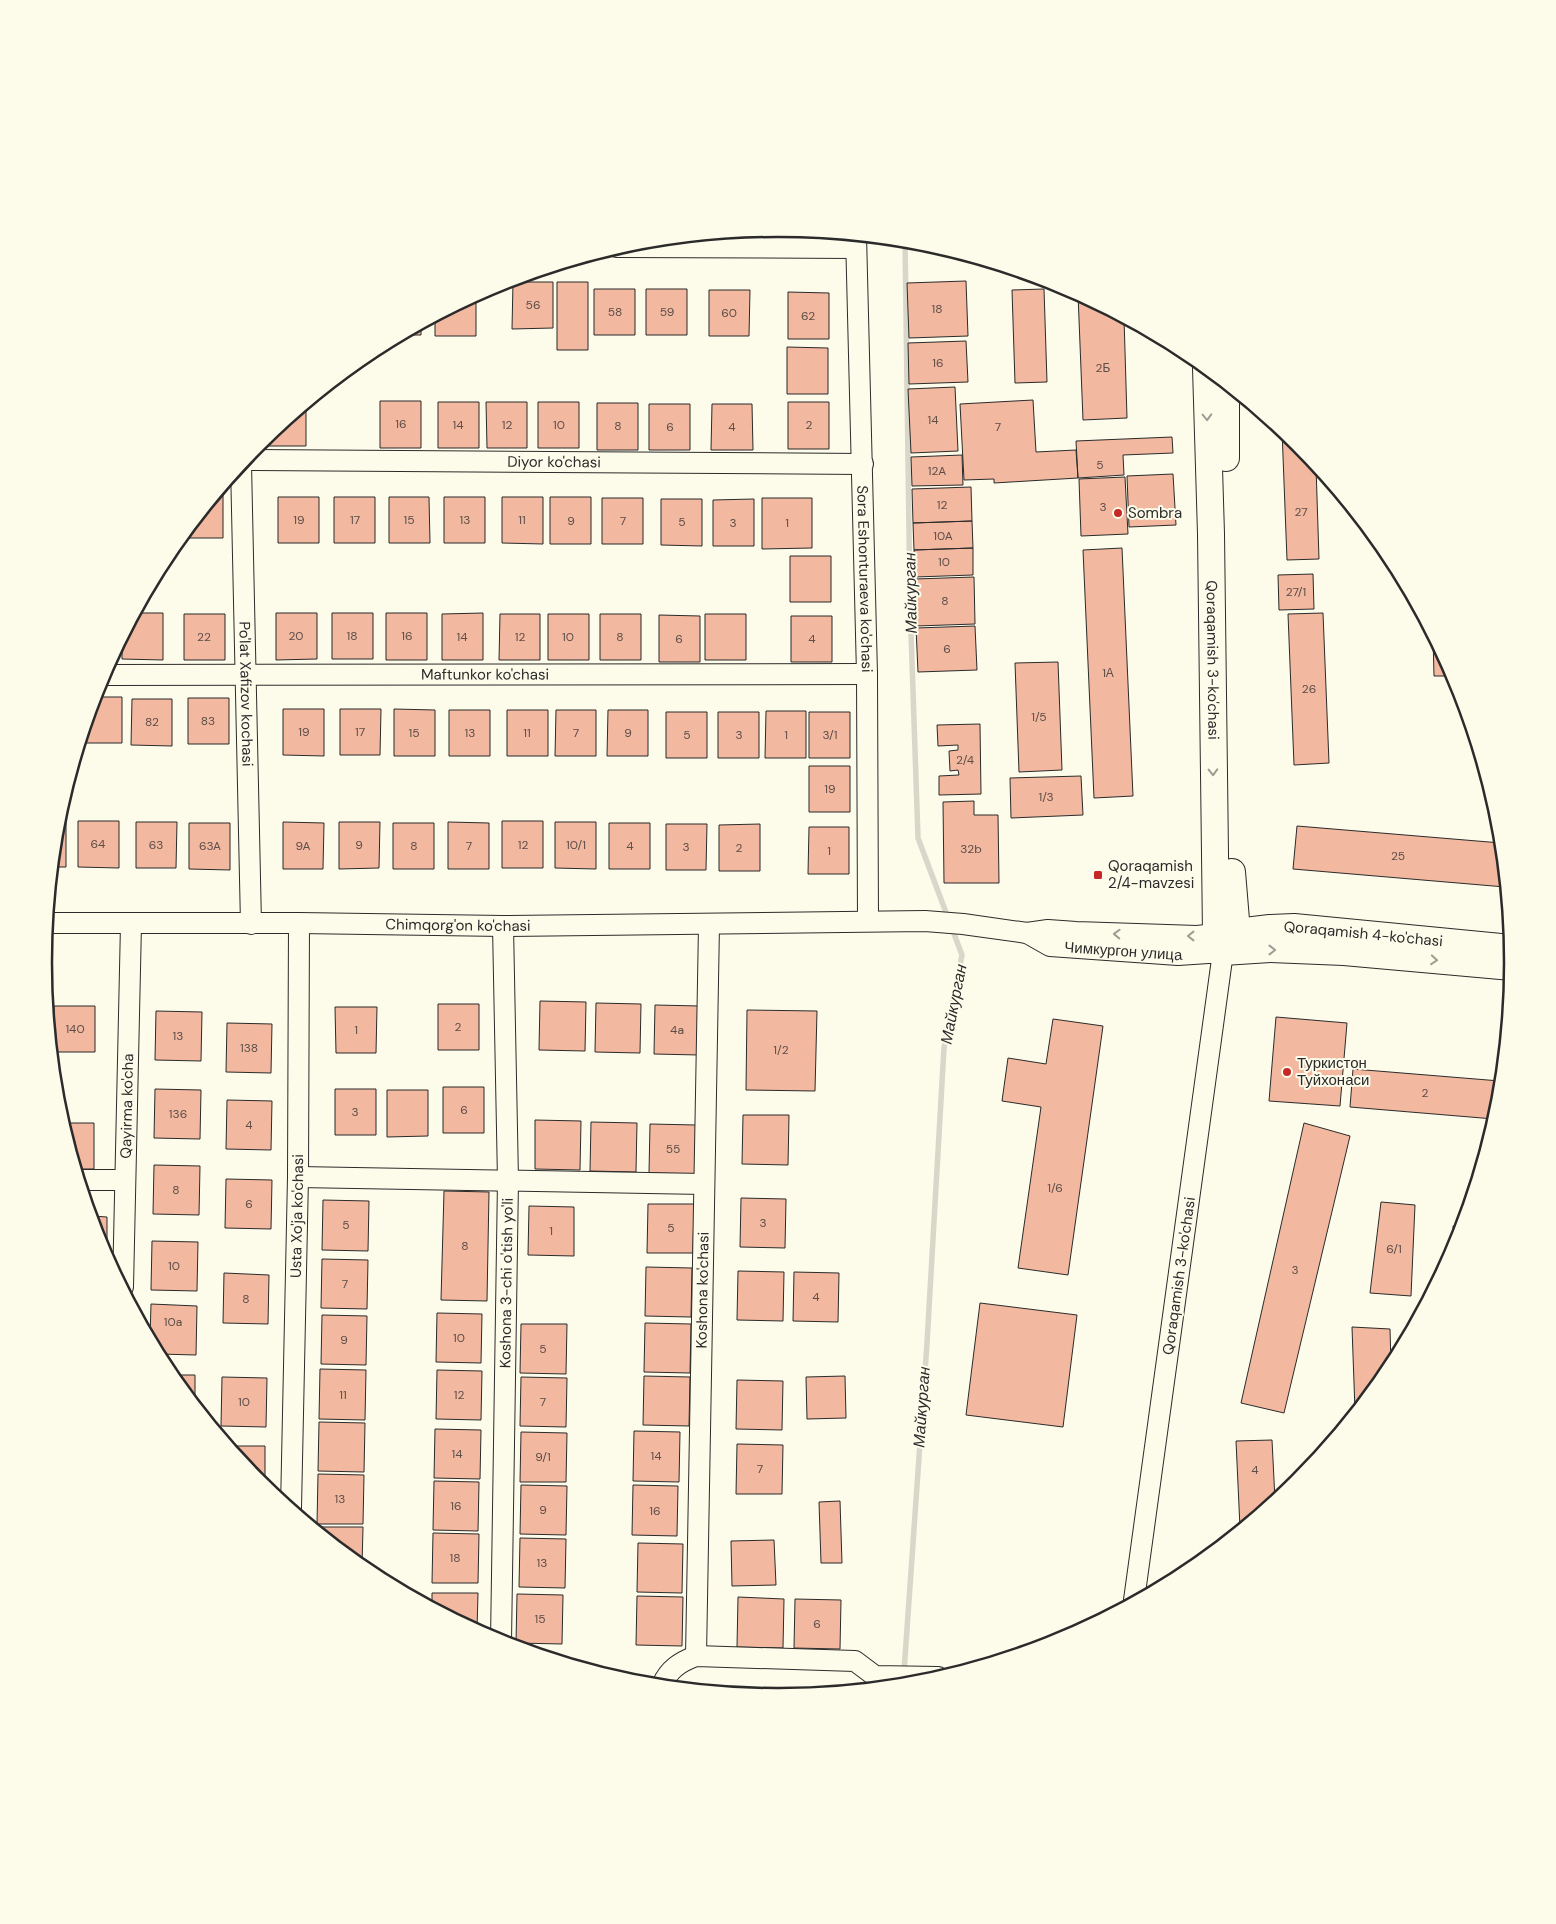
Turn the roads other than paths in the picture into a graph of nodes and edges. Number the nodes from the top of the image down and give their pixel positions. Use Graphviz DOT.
graph roads {
  1 [pos="856,242"];
  2 [pos="663,246"];
  3 [pos="1206,376"];
  4 [pos="1226,391"];
  5 [pos="255,460"];
  6 [pos="863,464"];
  7 [pos="241,475"];
  8 [pos="867,674"];
  9 [pos="112,675"];
  10 [pos="246,676"];
  11 [pos="868,921"];
  12 [pos="54,923"];
  13 [pos="131,924"];
  14 [pos="251,924"];
  15 [pos="299,924"];
  16 [pos="710,925"];
  17 [pos="503,926"];
  18 [pos="1225,939"];
  19 [pos="1503,947"];
  20 [pos="1504,966"];
  21 [pos="298,1177"];
  22 [pos="86,1180"];
  23 [pos="124,1180"];
  24 [pos="508,1180"];
  25 [pos="704,1184"];
  26 [pos="123,1274"];
  27 [pos="291,1499"];
  28 [pos="1135,1593"];
  29 [pos="501,1632"];
  30 [pos="696,1656"];
  31 [pos="666,1678"];
  32 [pos="875,1681"];
  1 -- 2 [label="street"];
  1 -- 6 [label="street, Sora Eshonturaeva ko'chasi"];
  3 -- 18 [label="main road, Qoraqamish 3-ko'chasi, one-way"];
  4 -- 18 [label="main road, Qoraqamish 3-ko'chasi"];
  5 -- 6 [label="street, Diyor ko'chasi"];
  6 -- 8 [label="street, Sora Eshonturaeva ko'chasi"];
  7 -- 10 [label="street, Po'lat Xafizov kochasi"];
  8 -- 10 [label="street, Maftunkor ko'chasi"];
  8 -- 11 [label="street, Sora Eshonturaeva ko'chasi"];
  9 -- 10 [label="street, Maftunkor ko'chasi"];
  10 -- 14 [label="street, Po'lat Xafizov kochasi"];
  11 -- 16 [label="street, Chimqorg'on ko'chasi"];
  11 -- 18 [label="street, Чимкургон улица"];
  12 -- 13 [label="street, Chimqorg'on ko'chasi"];
  13 -- 14 [label="street, Chimqorg'on ko'chasi"];
  13 -- 23 [label="street, Qayirma ko'cha"];
  14 -- 15 [label="street, Chimqorg'on ko'chasi"];
  15 -- 17 [label="street, Chimqorg'on ko'chasi"];
  15 -- 21 [label="street, Usta Xo'ja ko'chasi"];
  16 -- 17 [label="street, Chimqorg'on ko'chasi"];
  16 -- 25 [label="street, Koshona ko'chasi"];
  17 -- 24 [label="street, Koshona 3-chi o'tish yo'li"];
  18 -- 19 [label="main road, Qoraqamish 4-ko'chasi"];
  18 -- 20 [label="main road, Qoraqamish 4-ko'chasi, one-way"];
  18 -- 28 [label="street, Qoraqamish 3-ko'chasi"];
  21 -- 24 [label="street"];
  21 -- 27 [label="street, Usta Xo'ja ko'chasi"];
  22 -- 23 [label="street"];
  23 -- 26 [label="street, Qayirma ko'cha"];
  24 -- 25 [label="street"];
  24 -- 29 [label="street, Koshona 3-chi o'tish yo'li"];
  25 -- 30 [label="street, Koshona ko'chasi"];
  30 -- 31 [label="street"];
  30 -- 32 [label="street"];
}
